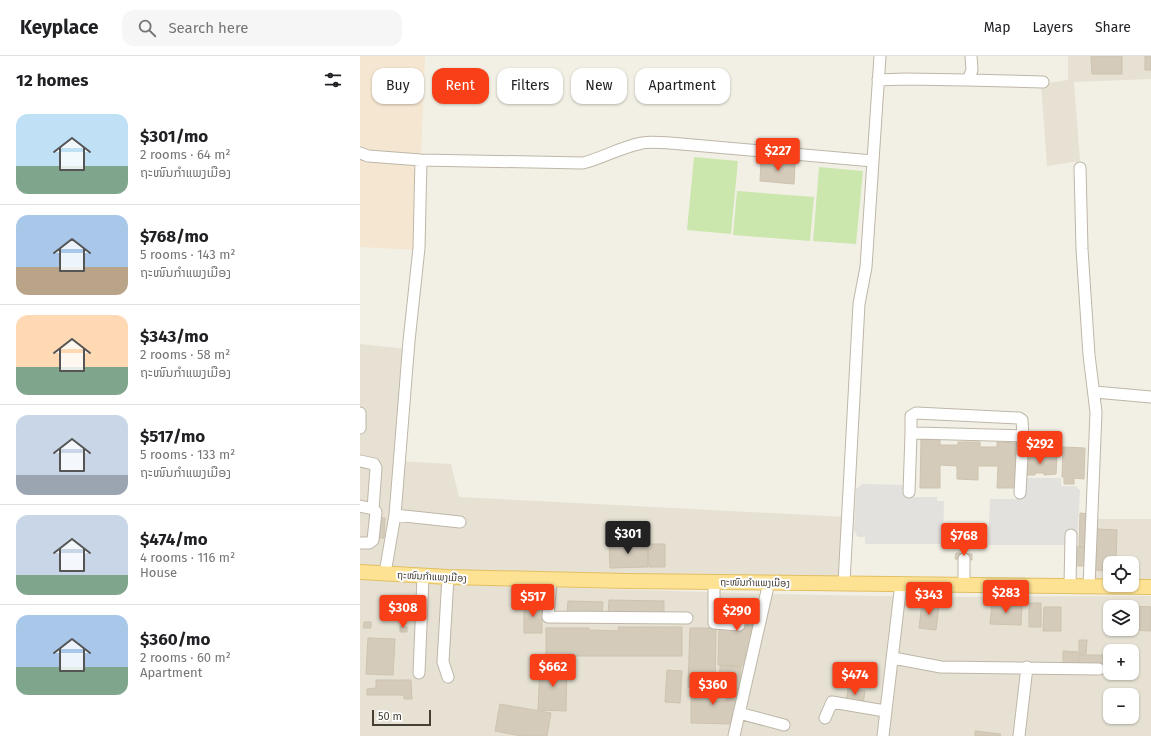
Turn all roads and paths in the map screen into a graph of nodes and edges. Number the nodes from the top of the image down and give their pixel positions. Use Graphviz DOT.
graph roads {
  1 [pos="880,56"];
  2 [pos="972,56"];
  3 [pos="878,80"];
  4 [pos="968,80"];
  5 [pos="1043,82"];
  6 [pos="360,153"];
  7 [pos="421,160"];
  8 [pos="873,161"];
  9 [pos="1080,168"];
  10 [pos="1095,392"];
  11 [pos="1151,397"];
  12 [pos="360,413"];
  13 [pos="360,428"];
  14 [pos="911,434"];
  15 [pos="1023,436"];
  16 [pos="360,461"];
  17 [pos="909,492"];
  18 [pos="1020,493"];
  19 [pos="360,506"];
  20 [pos="373,509"];
  21 [pos="395,515"];
  22 [pos="460,522"];
  23 [pos="1071,536"];
  24 [pos="360,543"];
  25 [pos="964,559"];
  26 [pos="360,572"];
  27 [pos="385,573"];
  28 [pos="422,576"];
  29 [pos="448,577"];
  30 [pos="551,579"];
  31 [pos="714,582"];
  32 [pos="769,582"];
  33 [pos="844,583"];
  34 [pos="901,583"];
  35 [pos="964,584"];
  36 [pos="1070,585"];
  37 [pos="1089,586"];
  38 [pos="1151,587"];
  39 [pos="686,618"];
  40 [pos="739,625"];
  41 [pos="893,658"];
  42 [pos="1027,667"];
  43 [pos="1099,668"];
  44 [pos="419,673"];
  45 [pos="448,677"];
  46 [pos="885,711"];
  47 [pos="739,713"];
  48 [pos="825,718"];
  49 [pos="784,725"];
  50 [pos="734,736"];
  51 [pos="883,736"];
  52 [pos="1019,736"];
  1 -- 3 [label="street"];
  2 -- 4 [label="street"];
  3 -- 4 [label="street"];
  3 -- 8 [label="street"];
  4 -- 5 [label="street"];
  6 -- 7 [label="street"];
  7 -- 8 [label="street"];
  7 -- 21 [label="street"];
  8 -- 33 [label="street"];
  9 -- 10 [label="street"];
  10 -- 11 [label="street"];
  10 -- 37 [label="street"];
  12 -- 13 [label="street"];
  14 -- 15 [label="street"];
  14 -- 15 [label="street"];
  14 -- 17 [label="street"];
  15 -- 18 [label="street"];
  16 -- 20 [label="street"];
  19 -- 20 [label="street"];
  20 -- 24 [label="street"];
  21 -- 22 [label="street"];
  21 -- 27 [label="street"];
  23 -- 36 [label="street"];
  25 -- 35 [label="street"];
  26 -- 27 [label="main road, ຖະໜົນກຳແພງເມືອງ"];
  27 -- 28 [label="main road, ຖະໜົນກຳແພງເມືອງ"];
  28 -- 29 [label="main road, ຖະໜົນກຳແພງເມືອງ"];
  28 -- 44 [label="street"];
  29 -- 30 [label="main road, ຖະໜົນກຳແພງເມືອງ"];
  29 -- 45 [label="street"];
  30 -- 31 [label="main road, ຖະໜົນກຳແພງເມືອງ"];
  30 -- 39 [label="street"];
  31 -- 32 [label="main road, ຖະໜົນກຳແພງເມືອງ"];
  31 -- 40 [label="street"];
  32 -- 33 [label="main road, ຖະໜົນກຳແພງເມືອງ"];
  32 -- 47 [label="street"];
  33 -- 34 [label="main road, ຖະໜົນກຳແພງເມືອງ"];
  34 -- 35 [label="main road, ຖະໜົນກຳແພງເມືອງ"];
  34 -- 41 [label="street"];
  35 -- 36 [label="main road, ຖະໜົນກຳແພງເມືອງ"];
  36 -- 37 [label="main road, ຖະໜົນກຳແພງເມືອງ"];
  37 -- 38 [label="main road, ຖະໜົນກຳແພງເມືອງ"];
  41 -- 42 [label="street"];
  41 -- 46 [label="street"];
  42 -- 43 [label="street"];
  42 -- 52 [label="street"];
  46 -- 48 [label="street"];
  46 -- 51 [label="street"];
  47 -- 49 [label="street"];
  47 -- 50 [label="street"];
}
